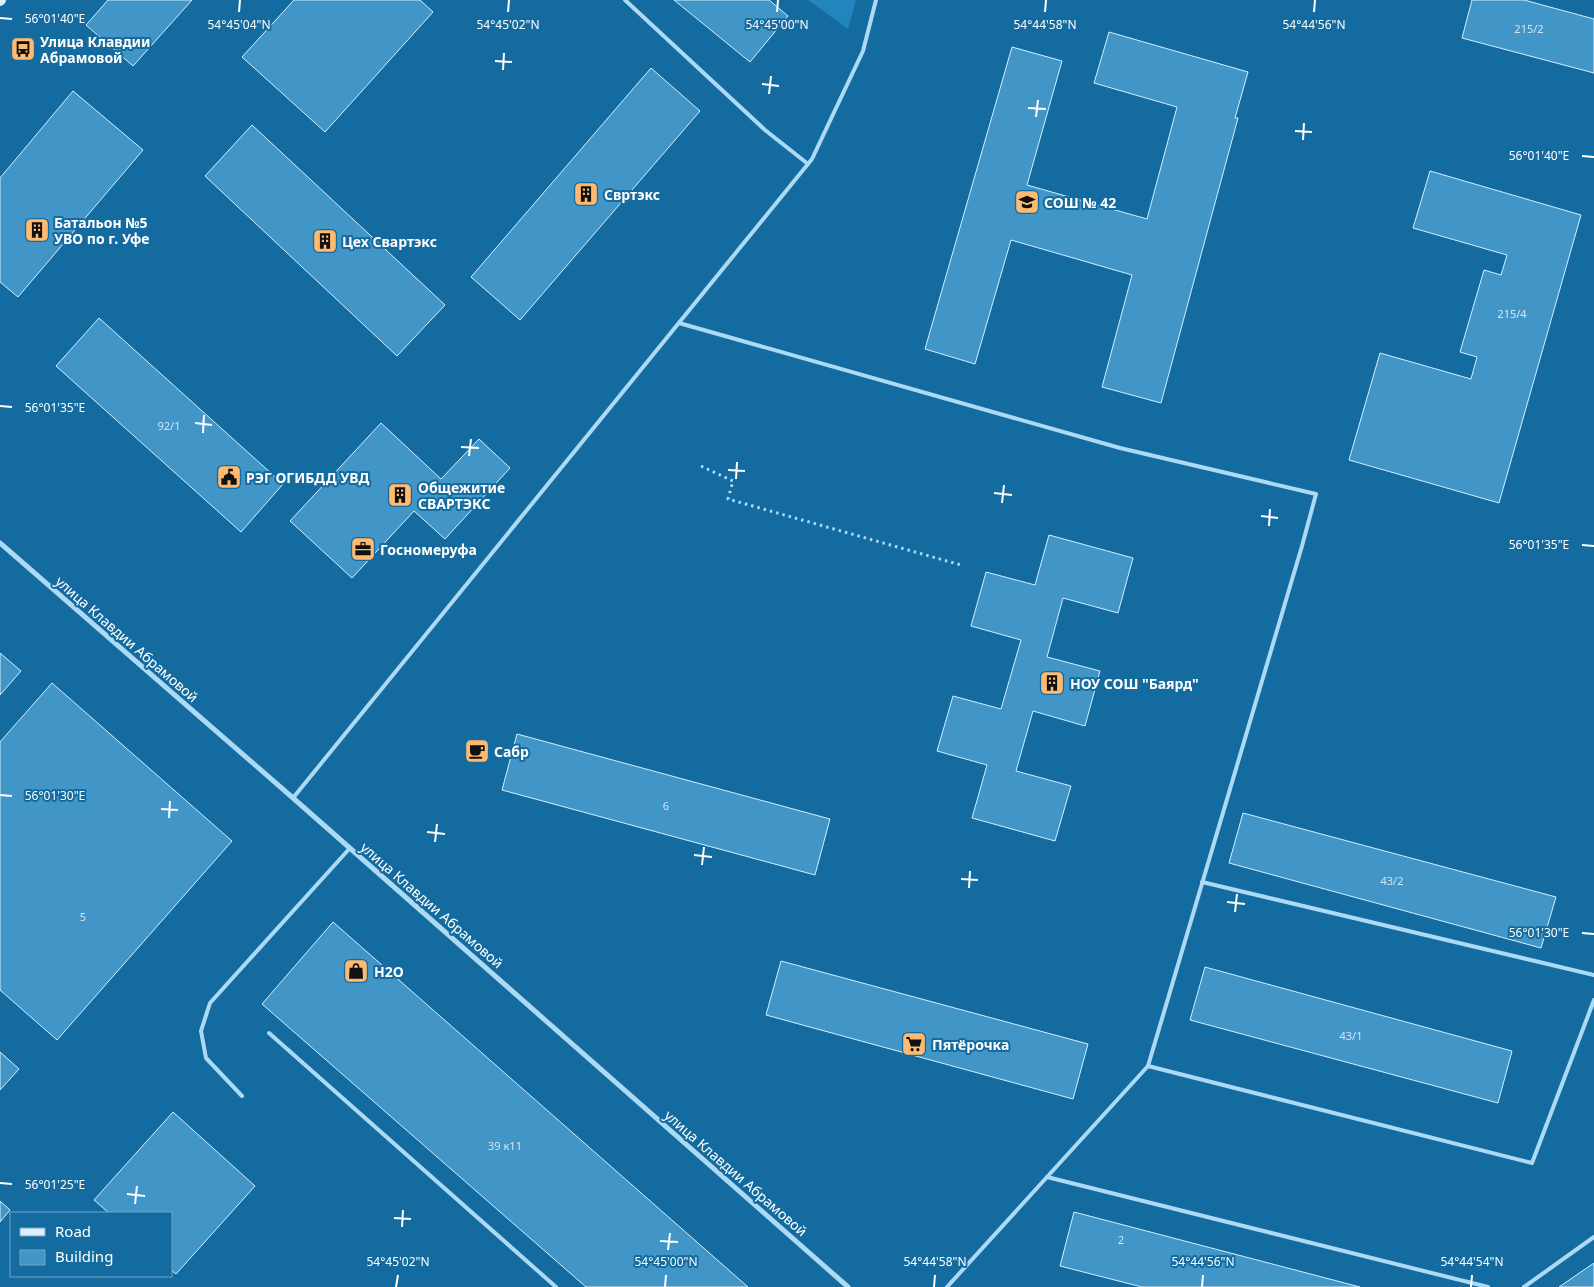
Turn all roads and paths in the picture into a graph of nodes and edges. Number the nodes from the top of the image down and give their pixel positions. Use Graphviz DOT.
graph roads {
  1 [pos="625,0"];
  2 [pos="876,0"];
  3 [pos="808,164"];
  4 [pos="679,323"];
  5 [pos="701,466"];
  6 [pos="0,543"];
  7 [pos="961,565"];
  8 [pos="293,798"];
  9 [pos="350,848"];
  10 [pos="1202,882"];
  11 [pos="1594,975"];
  12 [pos="1594,1000"];
  13 [pos="268,1033"];
  14 [pos="1148,1066"];
  15 [pos="242,1096"];
  16 [pos="1046,1177"];
  17 [pos="1594,1237"];
  18 [pos="556,1287"];
  19 [pos="848,1287"];
  20 [pos="947,1287"];
  21 [pos="1486,1287"];
  22 [pos="1524,1287"];
  1 -- 3 [label="lane"];
  2 -- 3 [label="lane"];
  3 -- 4 [label="lane"];
  4 -- 8 [label="lane"];
  4 -- 10 [label="lane"];
  5 -- 7 [label="path"];
  6 -- 8 [label="street, улица Клавдии Абрамовой"];
  8 -- 9 [label="street, улица Клавдии Абрамовой"];
  9 -- 15 [label="lane"];
  9 -- 19 [label="street, улица Клавдии Абрамовой"];
  10 -- 11 [label="lane"];
  10 -- 14 [label="lane"];
  12 -- 14 [label="lane"];
  13 -- 18 [label="lane"];
  14 -- 16 [label="lane"];
  16 -- 20 [label="lane"];
  16 -- 21 [label="lane"];
  17 -- 22 [label="lane"];
}
